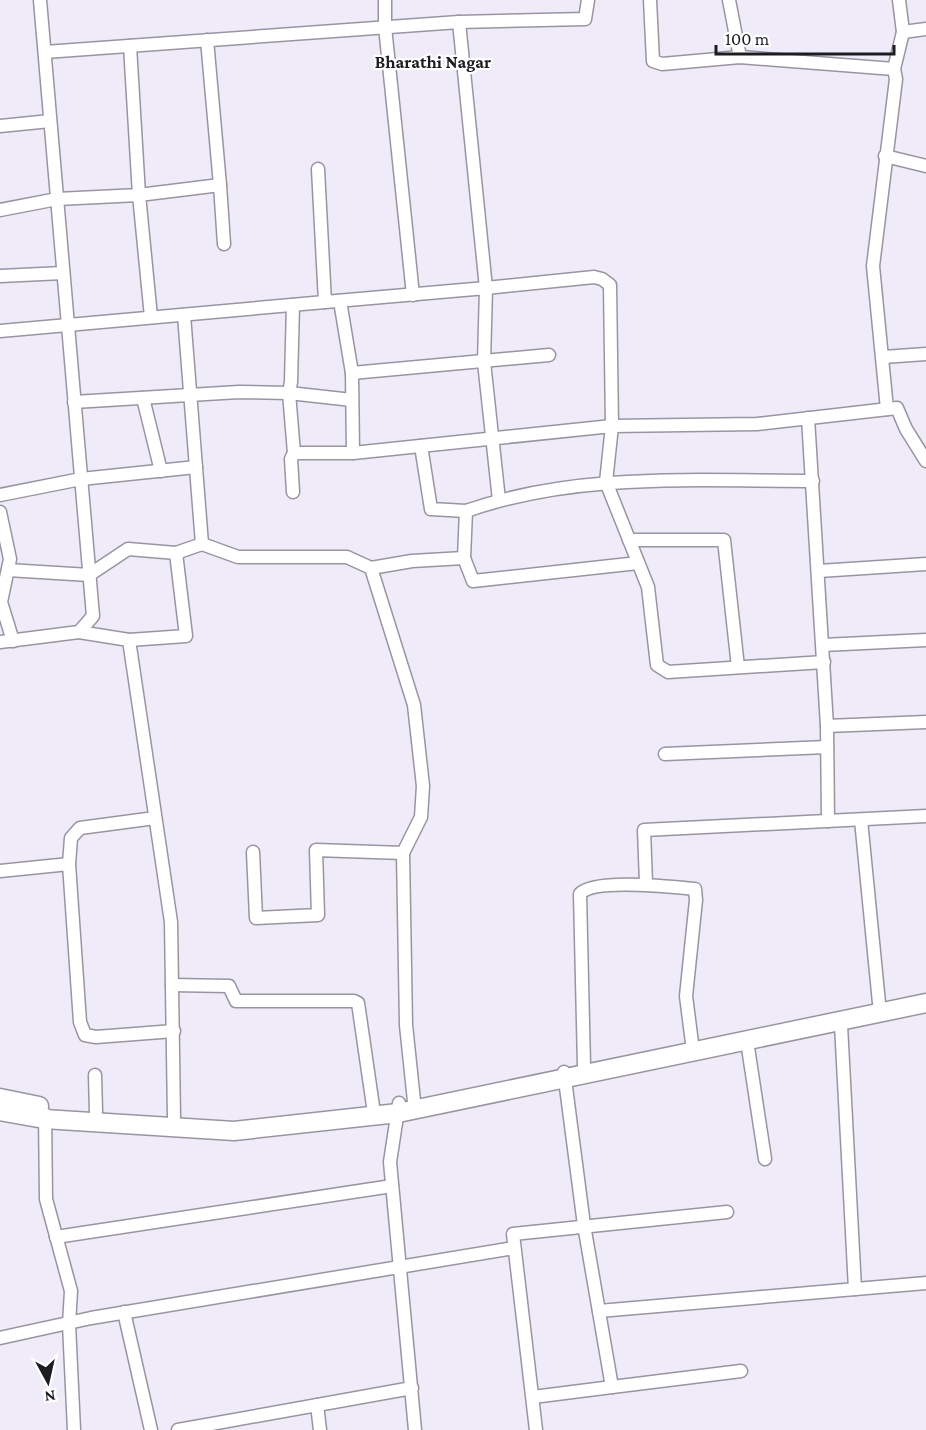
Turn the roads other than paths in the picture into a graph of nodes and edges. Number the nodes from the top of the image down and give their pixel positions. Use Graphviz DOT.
graph roads {
  1 [pos="40,0"];
  2 [pos="385,0"];
  3 [pos="588,0"];
  4 [pos="650,0"];
  5 [pos="729,0"];
  6 [pos="899,0"];
  7 [pos="459,22"];
  8 [pos="385,27"];
  9 [pos="926,29"];
  10 [pos="903,32"];
  11 [pos="207,40"];
  12 [pos="130,46"];
  13 [pos="45,52"];
  14 [pos="740,57"];
  15 [pos="894,69"];
  16 [pos="50,121"];
  17 [pos="0,126"];
  18 [pos="885,156"];
  19 [pos="926,166"];
  20 [pos="318,169"];
  21 [pos="220,185"];
  22 [pos="139,195"];
  23 [pos="57,199"];
  24 [pos="0,210"];
  25 [pos="224,244"];
  26 [pos="63,273"];
  27 [pos="0,276"];
  28 [pos="486,288"];
  29 [pos="412,295"];
  30 [pos="340,301"];
  31 [pos="325,302"];
  32 [pos="293,305"];
  33 [pos="184,315"];
  34 [pos="151,317"];
  35 [pos="68,324"];
  36 [pos="0,331"];
  37 [pos="549,354"];
  38 [pos="926,354"];
  39 [pos="883,357"];
  40 [pos="484,362"];
  41 [pos="352,373"];
  42 [pos="288,393"];
  43 [pos="190,396"];
  44 [pos="143,398"];
  45 [pos="352,400"];
  46 [pos="74,402"];
  47 [pos="887,409"];
  48 [pos="808,418"];
  49 [pos="612,426"];
  50 [pos="490,438"];
  51 [pos="421,446"];
  52 [pos="294,453"];
  53 [pos="353,453"];
  54 [pos="926,461"];
  55 [pos="196,467"];
  56 [pos="161,471"];
  57 [pos="81,479"];
  58 [pos="813,481"];
  59 [pos="606,482"];
  60 [pos="293,492"];
  61 [pos="0,495"];
  62 [pos="499,500"];
  63 [pos="466,511"];
  64 [pos="0,512"];
  65 [pos="629,540"];
  66 [pos="202,544"];
  67 [pos="176,552"];
  68 [pos="464,558"];
  69 [pos="638,562"];
  70 [pos="926,564"];
  71 [pos="371,568"];
  72 [pos="8,570"];
  73 [pos="819,571"];
  74 [pos="89,575"];
  75 [pos="79,632"];
  76 [pos="129,640"];
  77 [pos="926,640"];
  78 [pos="6,641"];
  79 [pos="823,645"];
  80 [pos="824,662"];
  81 [pos="738,667"];
  82 [pos="926,722"];
  83 [pos="827,726"];
  84 [pos="827,747"];
  85 [pos="665,754"];
  86 [pos="926,816"];
  87 [pos="155,818"];
  88 [pos="861,820"];
  89 [pos="828,821"];
  90 [pos="253,852"];
  91 [pos="403,853"];
  92 [pos="69,864"];
  93 [pos="0,871"];
  94 [pos="646,883"];
  95 [pos="172,984"];
  96 [pos="926,994"];
  97 [pos="879,1003"];
  98 [pos="926,1003"];
  99 [pos="841,1025"];
  100 [pos="174,1030"];
  101 [pos="747,1041"];
  102 [pos="692,1043"];
  103 [pos="584,1066"];
  104 [pos="95,1075"];
  105 [pos="564,1075"];
  106 [pos="0,1098"];
  107 [pos="373,1106"];
  108 [pos="404,1106"];
  109 [pos="0,1111"];
  110 [pos="96,1112"];
  111 [pos="45,1113"];
  112 [pos="174,1118"];
  113 [pos="765,1159"];
  114 [pos="392,1186"];
  115 [pos="727,1212"];
  116 [pos="584,1225"];
  117 [pos="57,1237"];
  118 [pos="514,1248"];
  119 [pos="400,1268"];
  120 [pos="926,1282"];
  121 [pos="855,1289"];
  122 [pos="599,1311"];
  123 [pos="124,1312"];
  124 [pos="69,1324"];
  125 [pos="0,1338"];
  126 [pos="741,1371"];
  127 [pos="612,1387"];
  128 [pos="412,1388"];
  129 [pos="532,1397"];
  130 [pos="317,1405"];
  131 [pos="74,1430"];
  132 [pos="152,1430"];
  133 [pos="178,1430"];
  134 [pos="320,1430"];
  135 [pos="415,1430"];
  136 [pos="537,1430"];
  1 -- 13 [label="street"];
  2 -- 8 [label="street"];
  3 -- 7 [label="street"];
  4 -- 14 [label="street"];
  5 -- 14 [label="street"];
  6 -- 10 [label="street"];
  7 -- 8 [label="street"];
  7 -- 28 [label="street"];
  8 -- 11 [label="street"];
  8 -- 29 [label="street"];
  9 -- 10 [label="street"];
  10 -- 15 [label="street"];
  11 -- 12 [label="street"];
  11 -- 21 [label="street"];
  12 -- 13 [label="street"];
  12 -- 22 [label="street"];
  13 -- 16 [label="street"];
  14 -- 15 [label="street"];
  15 -- 18 [label="street"];
  16 -- 17 [label="street"];
  16 -- 23 [label="street"];
  18 -- 19 [label="street"];
  18 -- 39 [label="street"];
  20 -- 31 [label="street"];
  21 -- 22 [label="street"];
  21 -- 25 [label="street"];
  22 -- 23 [label="street"];
  22 -- 34 [label="street"];
  23 -- 24 [label="street"];
  23 -- 26 [label="street"];
  26 -- 27 [label="street"];
  26 -- 35 [label="street"];
  28 -- 29 [label="street"];
  28 -- 40 [label="street"];
  28 -- 49 [label="street"];
  29 -- 30 [label="street"];
  30 -- 31 [label="street"];
  30 -- 41 [label="street"];
  31 -- 32 [label="street"];
  32 -- 33 [label="street"];
  32 -- 42 [label="street"];
  33 -- 34 [label="street"];
  33 -- 43 [label="street"];
  34 -- 35 [label="street"];
  35 -- 36 [label="street"];
  35 -- 46 [label="street"];
  37 -- 40 [label="street"];
  38 -- 39 [label="street"];
  39 -- 47 [label="street"];
  40 -- 41 [label="street"];
  40 -- 50 [label="street"];
  41 -- 45 [label="street"];
  42 -- 43 [label="street"];
  42 -- 45 [label="street"];
  42 -- 52 [label="street"];
  43 -- 44 [label="street"];
  43 -- 55 [label="street"];
  44 -- 46 [label="street"];
  44 -- 56 [label="street"];
  45 -- 53 [label="street"];
  46 -- 57 [label="street"];
  47 -- 48 [label="street"];
  47 -- 54 [label="street"];
  48 -- 49 [label="street"];
  48 -- 58 [label="street"];
  49 -- 50 [label="street"];
  49 -- 59 [label="street"];
  50 -- 51 [label="street"];
  50 -- 62 [label="street"];
  51 -- 53 [label="street"];
  51 -- 63 [label="street"];
  52 -- 53 [label="street"];
  52 -- 60 [label="street"];
  55 -- 56 [label="street"];
  55 -- 66 [label="street"];
  56 -- 57 [label="street"];
  57 -- 61 [label="street"];
  57 -- 74 [label="street"];
  58 -- 59 [label="street"];
  58 -- 73 [label="street"];
  59 -- 62 [label="street"];
  59 -- 65 [label="street"];
  62 -- 63 [label="street"];
  63 -- 68 [label="street"];
  64 -- 72 [label="street"];
  65 -- 69 [label="street"];
  65 -- 81 [label="street"];
  66 -- 67 [label="street"];
  66 -- 71 [label="street"];
  67 -- 74 [label="street"];
  67 -- 76 [label="street"];
  68 -- 69 [label="street"];
  68 -- 71 [label="street"];
  69 -- 81 [label="street"];
  70 -- 73 [label="street"];
  71 -- 91 [label="street"];
  72 -- 74 [label="street"];
  72 -- 78 [label="street"];
  73 -- 79 [label="street"];
  74 -- 75 [label="street"];
  75 -- 76 [label="street"];
  75 -- 78 [label="street"];
  76 -- 87 [label="street"];
  77 -- 79 [label="street"];
  79 -- 80 [label="street"];
  80 -- 81 [label="street"];
  80 -- 83 [label="street"];
  82 -- 83 [label="street"];
  83 -- 84 [label="street"];
  84 -- 85 [label="street"];
  84 -- 89 [label="street"];
  86 -- 88 [label="street"];
  87 -- 92 [label="street"];
  87 -- 95 [label="street"];
  88 -- 89 [label="street"];
  88 -- 97 [label="street"];
  89 -- 94 [label="street"];
  90 -- 91 [label="street"];
  91 -- 108 [label="street"];
  92 -- 93 [label="street"];
  92 -- 100 [label="street"];
  94 -- 102 [label="street"];
  94 -- 103 [label="street"];
  95 -- 100 [label="street"];
  95 -- 107 [label="street"];
  96 -- 97 [label="main road"];
  97 -- 102 [label="main road"];
  98 -- 101 [label="main road"];
  99 -- 121 [label="street"];
  100 -- 112 [label="street"];
  101 -- 105 [label="main road"];
  101 -- 113 [label="street"];
  102 -- 103 [label="main road"];
  103 -- 105 [label="main road"];
  104 -- 110 [label="street"];
  105 -- 108 [label="main road"];
  105 -- 116 [label="street"];
  106 -- 111 [label="main road"];
  107 -- 108 [label="main road"];
  107 -- 112 [label="main road"];
  108 -- 111 [label="main road"];
  108 -- 114 [label="street"];
  109 -- 111 [label="main road"];
  110 -- 111 [label="main road"];
  110 -- 112 [label="main road"];
  111 -- 117 [label="street"];
  114 -- 117 [label="street"];
  114 -- 119 [label="street"];
  115 -- 116 [label="street"];
  116 -- 118 [label="street"];
  116 -- 122 [label="street"];
  117 -- 124 [label="street"];
  118 -- 119 [label="street"];
  118 -- 129 [label="street"];
  119 -- 123 [label="street"];
  119 -- 128 [label="street"];
  120 -- 121 [label="street"];
  121 -- 122 [label="street"];
  122 -- 127 [label="street"];
  123 -- 124 [label="street"];
  123 -- 132 [label="street"];
  124 -- 125 [label="street"];
  124 -- 131 [label="street"];
  126 -- 127 [label="street"];
  127 -- 129 [label="street"];
  128 -- 130 [label="street"];
  128 -- 135 [label="street"];
  129 -- 136 [label="street"];
  130 -- 133 [label="street"];
  130 -- 134 [label="street"];
}
